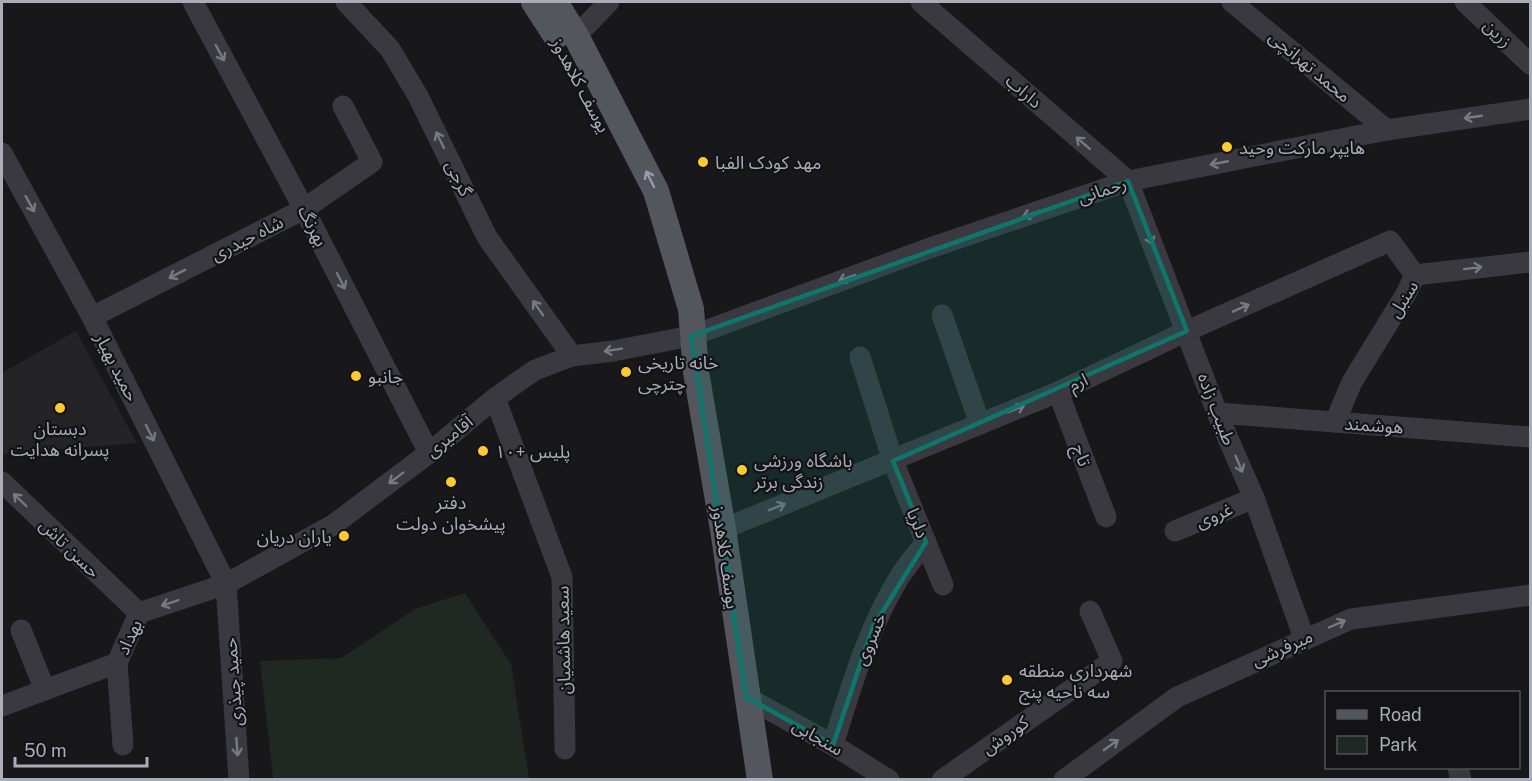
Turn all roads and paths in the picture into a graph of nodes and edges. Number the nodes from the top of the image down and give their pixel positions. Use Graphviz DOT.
graph roads {
  1 [pos="193,2"];
  2 [pos="346,2"];
  3 [pos="534,2"];
  4 [pos="555,2"];
  5 [pos="609,2"];
  6 [pos="921,2"];
  7 [pos="1232,2"];
  8 [pos="1465,2"];
  9 [pos="576,36"];
  10 [pos="1530,64"];
  11 [pos="343,106"];
  12 [pos="1530,109"];
  13 [pos="1387,129"];
  14 [pos="2,153"];
  15 [pos="1128,181"];
  16 [pos="304,209"];
  17 [pos="1530,262"];
  18 [pos="1415,275"];
  19 [pos="942,315"];
  20 [pos="92,317"];
  21 [pos="1187,331"];
  22 [pos="691,336"];
  23 [pos="572,356"];
  24 [pos="860,357"];
  25 [pos="1058,392"];
  26 [pos="495,398"];
  27 [pos="1218,413"];
  28 [pos="1335,422"];
  29 [pos="980,424"];
  30 [pos="1530,437"];
  31 [pos="429,453"];
  32 [pos="893,461"];
  33 [pos="2,482"];
  34 [pos="1254,498"];
  35 [pos="1106,517"];
  36 [pos="723,529"];
  37 [pos="1175,531"];
  38 [pos="926,542"];
  39 [pos="226,584"];
  40 [pos="943,585"];
  41 [pos="1530,595"];
  42 [pos="1090,611"];
  43 [pos="139,613"];
  44 [pos="21,630"];
  45 [pos="1304,638"];
  46 [pos="117,663"];
  47 [pos="45,690"];
  48 [pos="746,697"];
  49 [pos="2,706"];
  50 [pos="833,745"];
  51 [pos="123,746"];
  52 [pos="565,749"];
  53 [pos="239,780"];
  54 [pos="760,780"];
  55 [pos="889,780"];
  56 [pos="942,780"];
  57 [pos="1064,780"];
  1 -- 16 [label="street, بهرنگ, one-way"];
  23 -- 2 [label="street, گرجی, one-way"];
  3 -- 22 [label="main road, یوسف کلاهدوز"];
  4 -- 9 [label="main road, یوسف کلاهدوز"];
  5 -- 9 [label="street"];
  15 -- 6 [label="street, داراب, one-way"];
  7 -- 13 [label="street, محمد تهرانچی"];
  8 -- 10 [label="street, زرین"];
  22 -- 9 [label="main road, یوسف کلاهدوز, one-way"];
  11 -- 16 [label="street, شاه حیدری"];
  12 -- 13 [label="street, رحمانی, one-way"];
  13 -- 15 [label="street, رحمانی, one-way"];
  14 -- 20 [label="street, حمید بهیار, one-way"];
  15 -- 21 [label="street, طبیب زاده, one-way"];
  15 -- 22 [label="street, رحمانی, one-way"];
  16 -- 20 [label="street, شاه حیدری, one-way"];
  16 -- 31 [label="street, بهرنگ, one-way"];
  18 -- 17 [label="street, سنبل, one-way"];
  21 -- 18 [label="street, ارم, one-way"];
  18 -- 28 [label="street, سنبل"];
  19 -- 29 [label="street"];
  20 -- 39 [label="street, حمید بهیار, one-way"];
  21 -- 25 [label="street, ارم"];
  21 -- 27 [label="street, طبیب زاده"];
  22 -- 23 [label="street, آقامیری, one-way"];
  22 -- 36 [label="main road, یوسف کلاهدوز"];
  23 -- 26 [label="street, آقامیری"];
  24 -- 32 [label="street, دلریا"];
  29 -- 25 [label="street, ارم, one-way"];
  25 -- 35 [label="street, تاج"];
  26 -- 31 [label="street, آقامیری"];
  26 -- 52 [label="street, سعید هاشمیان"];
  27 -- 28 [label="street, هوشمند"];
  27 -- 34 [label="street, طبیب زاده, one-way"];
  28 -- 30 [label="street, هوشمند"];
  29 -- 32 [label="street, ارم"];
  31 -- 39 [label="street, آقامیری, one-way"];
  36 -- 32 [label="street, ارم, one-way"];
  32 -- 38 [label="street, دلریا"];
  43 -- 33 [label="street, حسن تاش, one-way"];
  34 -- 37 [label="street, غروی"];
  34 -- 45 [label="street, طبیب زاده"];
  36 -- 48 [label="main road, یوسف کلاهدوز"];
  38 -- 40 [label="street, دلریا"];
  38 -- 50 [label="street, خسروی"];
  39 -- 43 [label="street, بهداد, one-way"];
  39 -- 53 [label="street, حمید چیذری, one-way"];
  45 -- 41 [label="street, میرفرشی, one-way"];
  42 -- 56 [label="street, کوروش"];
  43 -- 46 [label="street, بهداد"];
  44 -- 47 [label="street"];
  57 -- 45 [label="street, میرفرشی, one-way"];
  46 -- 47 [label="street, بهداد"];
  46 -- 51 [label="street"];
  47 -- 49 [label="street, بهداد"];
  48 -- 50 [label="street, سنجابی"];
  48 -- 54 [label="main road, یوسف کلاهدوز"];
  50 -- 55 [label="street, سنجابی"];
}
